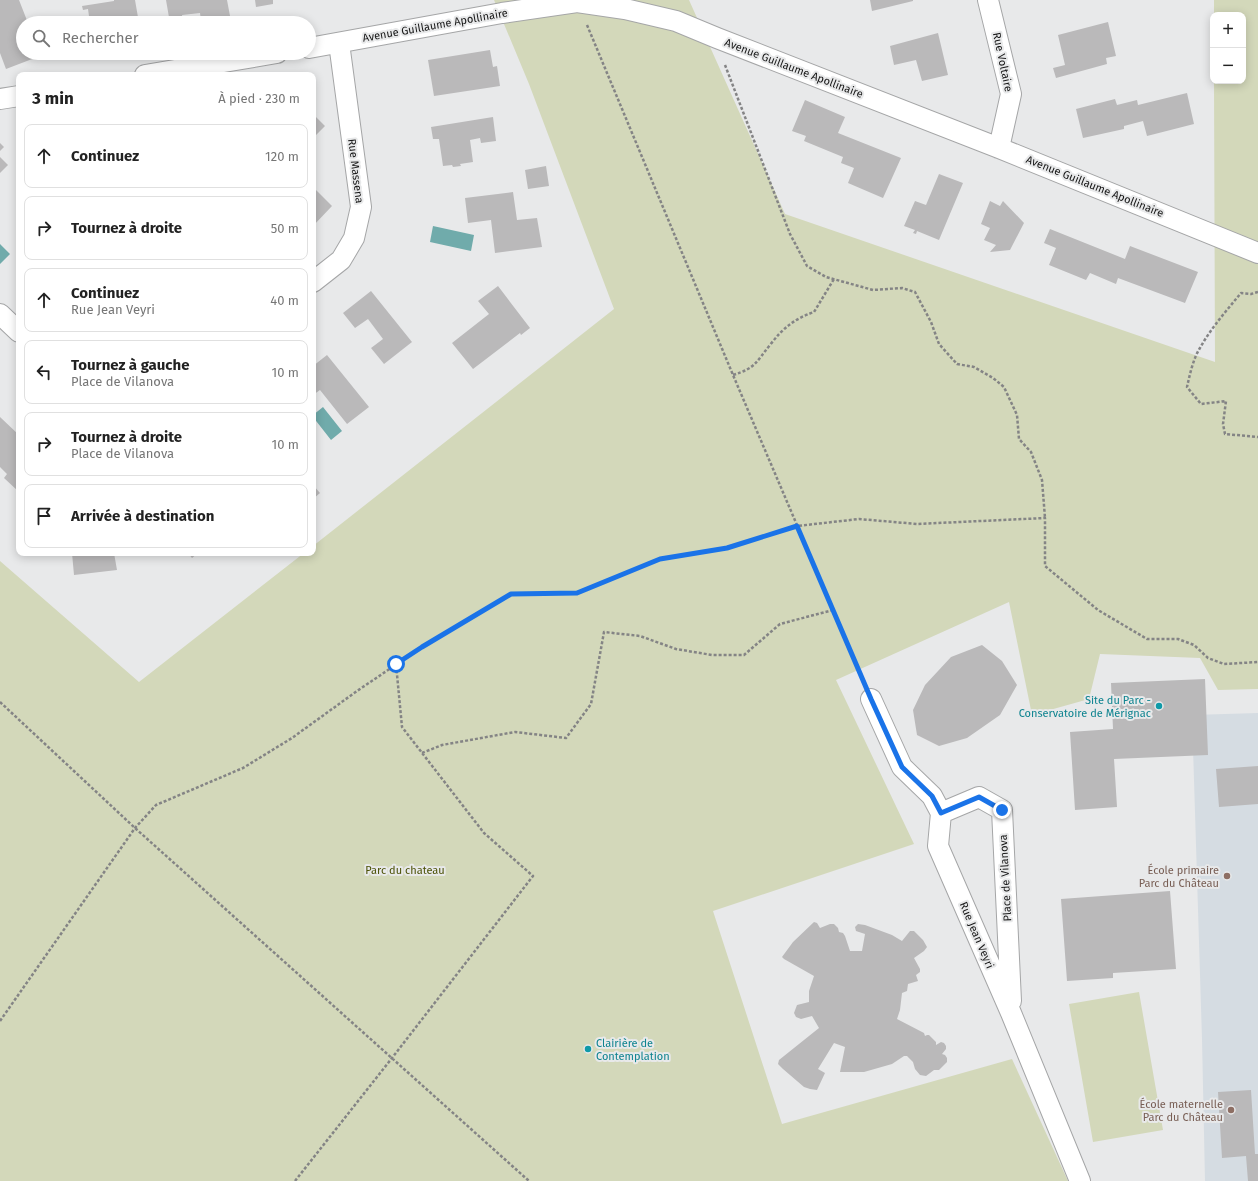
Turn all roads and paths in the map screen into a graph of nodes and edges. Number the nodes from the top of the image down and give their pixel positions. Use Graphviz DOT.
graph roads {
  1 [pos="988,0"];
  2 [pos="577,2"];
  3 [pos="717,38"];
  4 [pos="339,43"];
  5 [pos="316,47"];
  6 [pos="235,60"];
  7 [pos="162,72"];
  8 [pos="16,96"];
  9 [pos="0,99"];
  10 [pos="998,148"];
  11 [pos="1258,252"];
  12 [pos="834,279"];
  13 [pos="316,280"];
  14 [pos="1258,292"];
  15 [pos="0,314"];
  16 [pos="16,329"];
  17 [pos="733,375"];
  18 [pos="1258,437"];
  19 [pos="1045,518"];
  20 [pos="797,526"];
  21 [pos="833,610"];
  22 [pos="1258,662"];
  23 [pos="396,664"];
  24 [pos="871,699"];
  25 [pos="0,702"];
  26 [pos="422,753"];
  27 [pos="941,813"];
  28 [pos="135,828"];
  29 [pos="1011,1013"];
  30 [pos="0,1021"];
  31 [pos="392,1058"];
  32 [pos="296,1181"];
  33 [pos="529,1181"];
  34 [pos="1080,1181"];
  1 -- 10 [label="street, Rue Voltaire"];
  2 -- 3 [label="street, Avenue Guillaume Apollinaire"];
  2 -- 4 [label="street, Avenue Guillaume Apollinaire"];
  2 -- 17 [label="path"];
  3 -- 10 [label="street, Avenue Guillaume Apollinaire"];
  3 -- 12 [label="path"];
  4 -- 5 [label="street, Avenue Guillaume Apollinaire"];
  4 -- 13 [label="street, Rue Massena"];
  6 -- 7 [label="street"];
  8 -- 9 [label="street"];
  10 -- 11 [label="street, Avenue Guillaume Apollinaire"];
  12 -- 17 [label="path"];
  12 -- 19 [label="path"];
  14 -- 18 [label="path"];
  15 -- 16 [label="street"];
  17 -- 20 [label="path"];
  19 -- 20 [label="path"];
  19 -- 22 [label="path"];
  20 -- 21 [label="path"];
  20 -- 23 [label="path"];
  21 -- 24 [label="path"];
  21 -- 26 [label="path"];
  23 -- 26 [label="path"];
  23 -- 28 [label="path"];
  24 -- 27 [label="street"];
  25 -- 28 [label="path"];
  26 -- 31 [label="path"];
  27 -- 29 [label="street, Rue Jean Veyri"];
  27 -- 29 [label="street, Place de Vilanova"];
  28 -- 30 [label="path"];
  28 -- 31 [label="path"];
  29 -- 34 [label="street, Rue Jean Veyri"];
  31 -- 32 [label="path"];
  31 -- 33 [label="path"];
}
